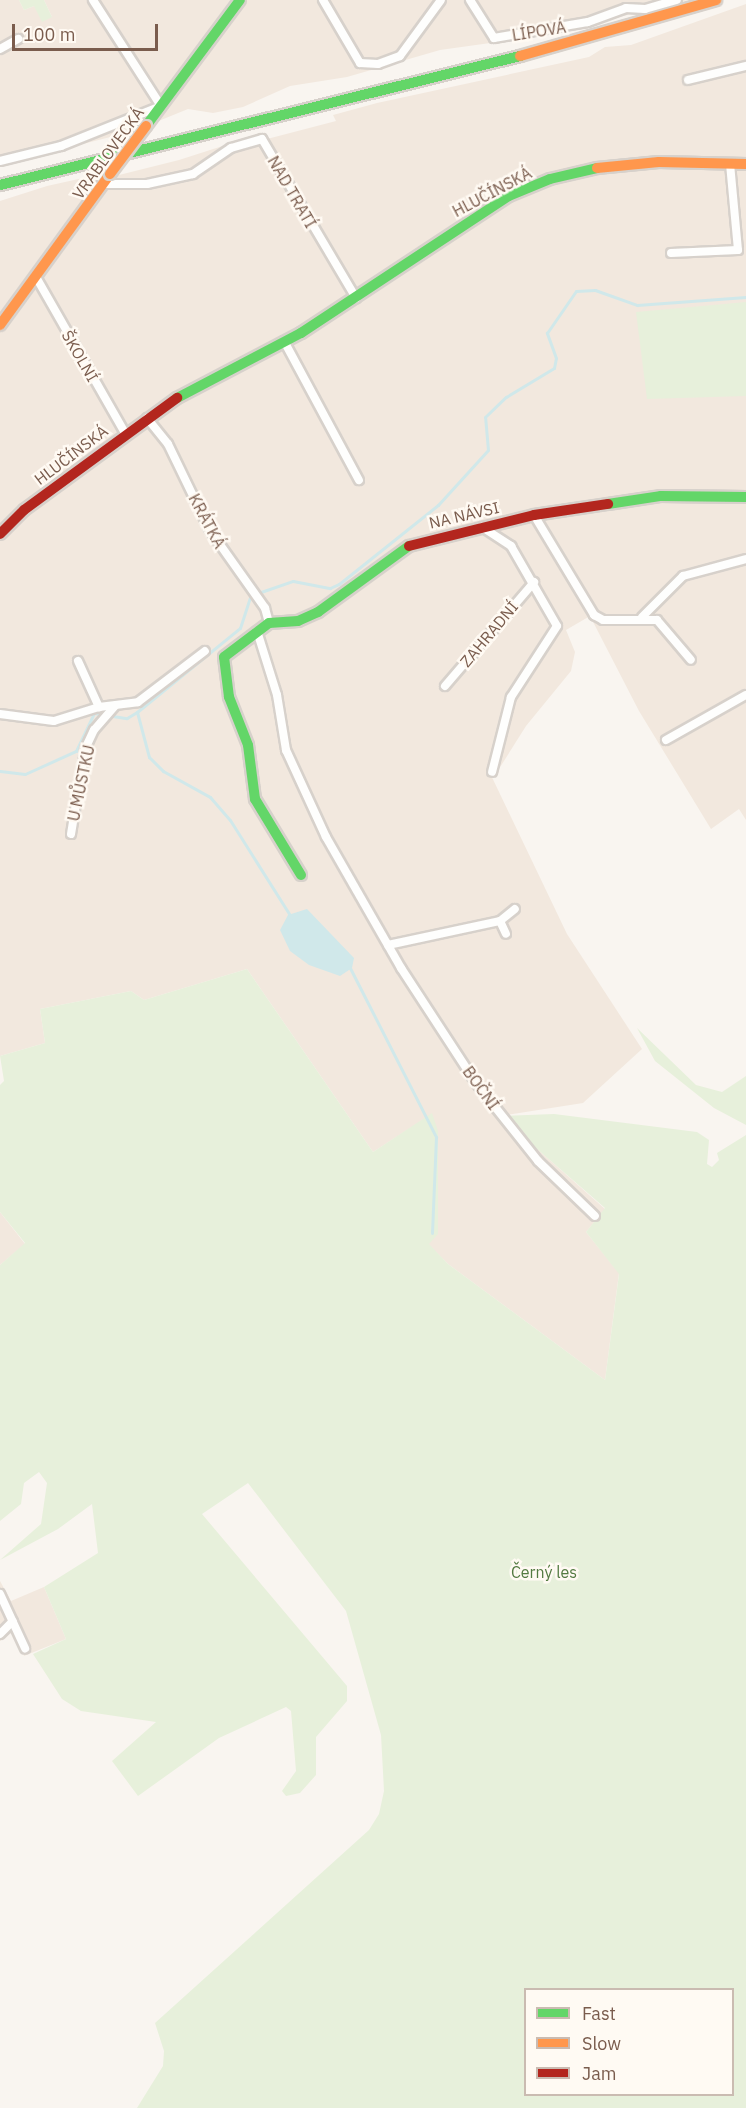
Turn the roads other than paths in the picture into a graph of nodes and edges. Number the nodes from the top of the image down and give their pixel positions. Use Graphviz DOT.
graph roads {
  1 [pos="93,0"];
  2 [pos="240,0"];
  3 [pos="323,0"];
  4 [pos="441,0"];
  5 [pos="470,0"];
  6 [pos="622,0"];
  7 [pos="677,0"];
  8 [pos="716,0"];
  9 [pos="626,8"];
  10 [pos="18,39"];
  11 [pos="0,49"];
  12 [pos="746,66"];
  13 [pos="688,80"];
  14 [pos="161,106"];
  15 [pos="0,161"];
  16 [pos="730,163"];
  17 [pos="746,164"];
  18 [pos="104,184"];
  19 [pos="0,185"];
  20 [pos="742,249"];
  21 [pos="671,253"];
  22 [pos="36,277"];
  23 [pos="356,298"];
  24 [pos="0,325"];
  25 [pos="284,341"];
  26 [pos="147,418"];
  27 [pos="125,433"];
  28 [pos="359,480"];
  29 [pos="746,497"];
  30 [pos="534,514"];
  31 [pos="482,527"];
  32 [pos="2,530"];
  33 [pos="746,559"];
  34 [pos="534,582"];
  35 [pos="642,617"];
  36 [pos="269,623"];
  37 [pos="257,631"];
  38 [pos="204,651"];
  39 [pos="691,660"];
  40 [pos="78,661"];
  41 [pos="445,686"];
  42 [pos="746,695"];
  43 [pos="99,707"];
  44 [pos="111,713"];
  45 [pos="0,714"];
  46 [pos="666,740"];
  47 [pos="492,772"];
  48 [pos="71,834"];
  49 [pos="301,875"];
  50 [pos="515,909"];
  51 [pos="500,921"];
  52 [pos="506,934"];
  53 [pos="388,945"];
  54 [pos="595,1216"];
  55 [pos="0,1594"];
  56 [pos="13,1621"];
  57 [pos="0,1634"];
  58 [pos="25,1648"];
  1 -- 14 [label="street"];
  2 -- 14 [label="street, VRABLOVECKÁ"];
  3 -- 4 [label="street"];
  5 -- 9 [label="street, LÍPOVÁ"];
  6 -- 9 [label="street"];
  7 -- 9 [label="street, LÍPOVÁ"];
  8 -- 19 [label="street"];
  10 -- 11 [label="street"];
  12 -- 13 [label="street"];
  14 -- 15 [label="street"];
  14 -- 18 [label="street, VRABLOVECKÁ, bridge"];
  16 -- 17 [label="street, HLUČÍNSKÁ"];
  16 -- 20 [label="street"];
  16 -- 23 [label="street, HLUČÍNSKÁ"];
  18 -- 22 [label="street, VRABLOVECKÁ"];
  18 -- 23 [label="street, NAD TRATÍ"];
  20 -- 21 [label="street"];
  22 -- 24 [label="street, VRABLOVECKÁ"];
  22 -- 27 [label="street, ŠKOLNÍ"];
  23 -- 25 [label="street, HLUČÍNSKÁ"];
  25 -- 26 [label="street, HLUČÍNSKÁ"];
  25 -- 28 [label="street"];
  26 -- 27 [label="street, HLUČÍNSKÁ"];
  26 -- 36 [label="street, KRÁTKÁ"];
  27 -- 32 [label="street, HLUČÍNSKÁ"];
  29 -- 30 [label="street, NA NÁVSI"];
  30 -- 31 [label="street, NA NÁVSI"];
  30 -- 35 [label="street"];
  31 -- 34 [label="street, ZAHRADNÍ"];
  31 -- 36 [label="street, NA NÁVSI"];
  33 -- 35 [label="street"];
  34 -- 41 [label="street, ZAHRADNÍ"];
  34 -- 47 [label="street, ZAHRADNÍ"];
  35 -- 39 [label="street"];
  36 -- 37 [label="street, NA NÁVSI"];
  37 -- 49 [label="street, NA NÁVSI"];
  37 -- 53 [label="street, BOČNÍ"];
  38 -- 44 [label="street"];
  40 -- 43 [label="street"];
  42 -- 46 [label="street"];
  43 -- 44 [label="street"];
  43 -- 45 [label="street"];
  44 -- 48 [label="street, U MŮSTKU"];
  50 -- 51 [label="street"];
  51 -- 52 [label="street"];
  51 -- 53 [label="street"];
  53 -- 54 [label="street, BOČNÍ"];
  55 -- 56 [label="street"];
  56 -- 57 [label="street"];
  56 -- 58 [label="street"];
}
